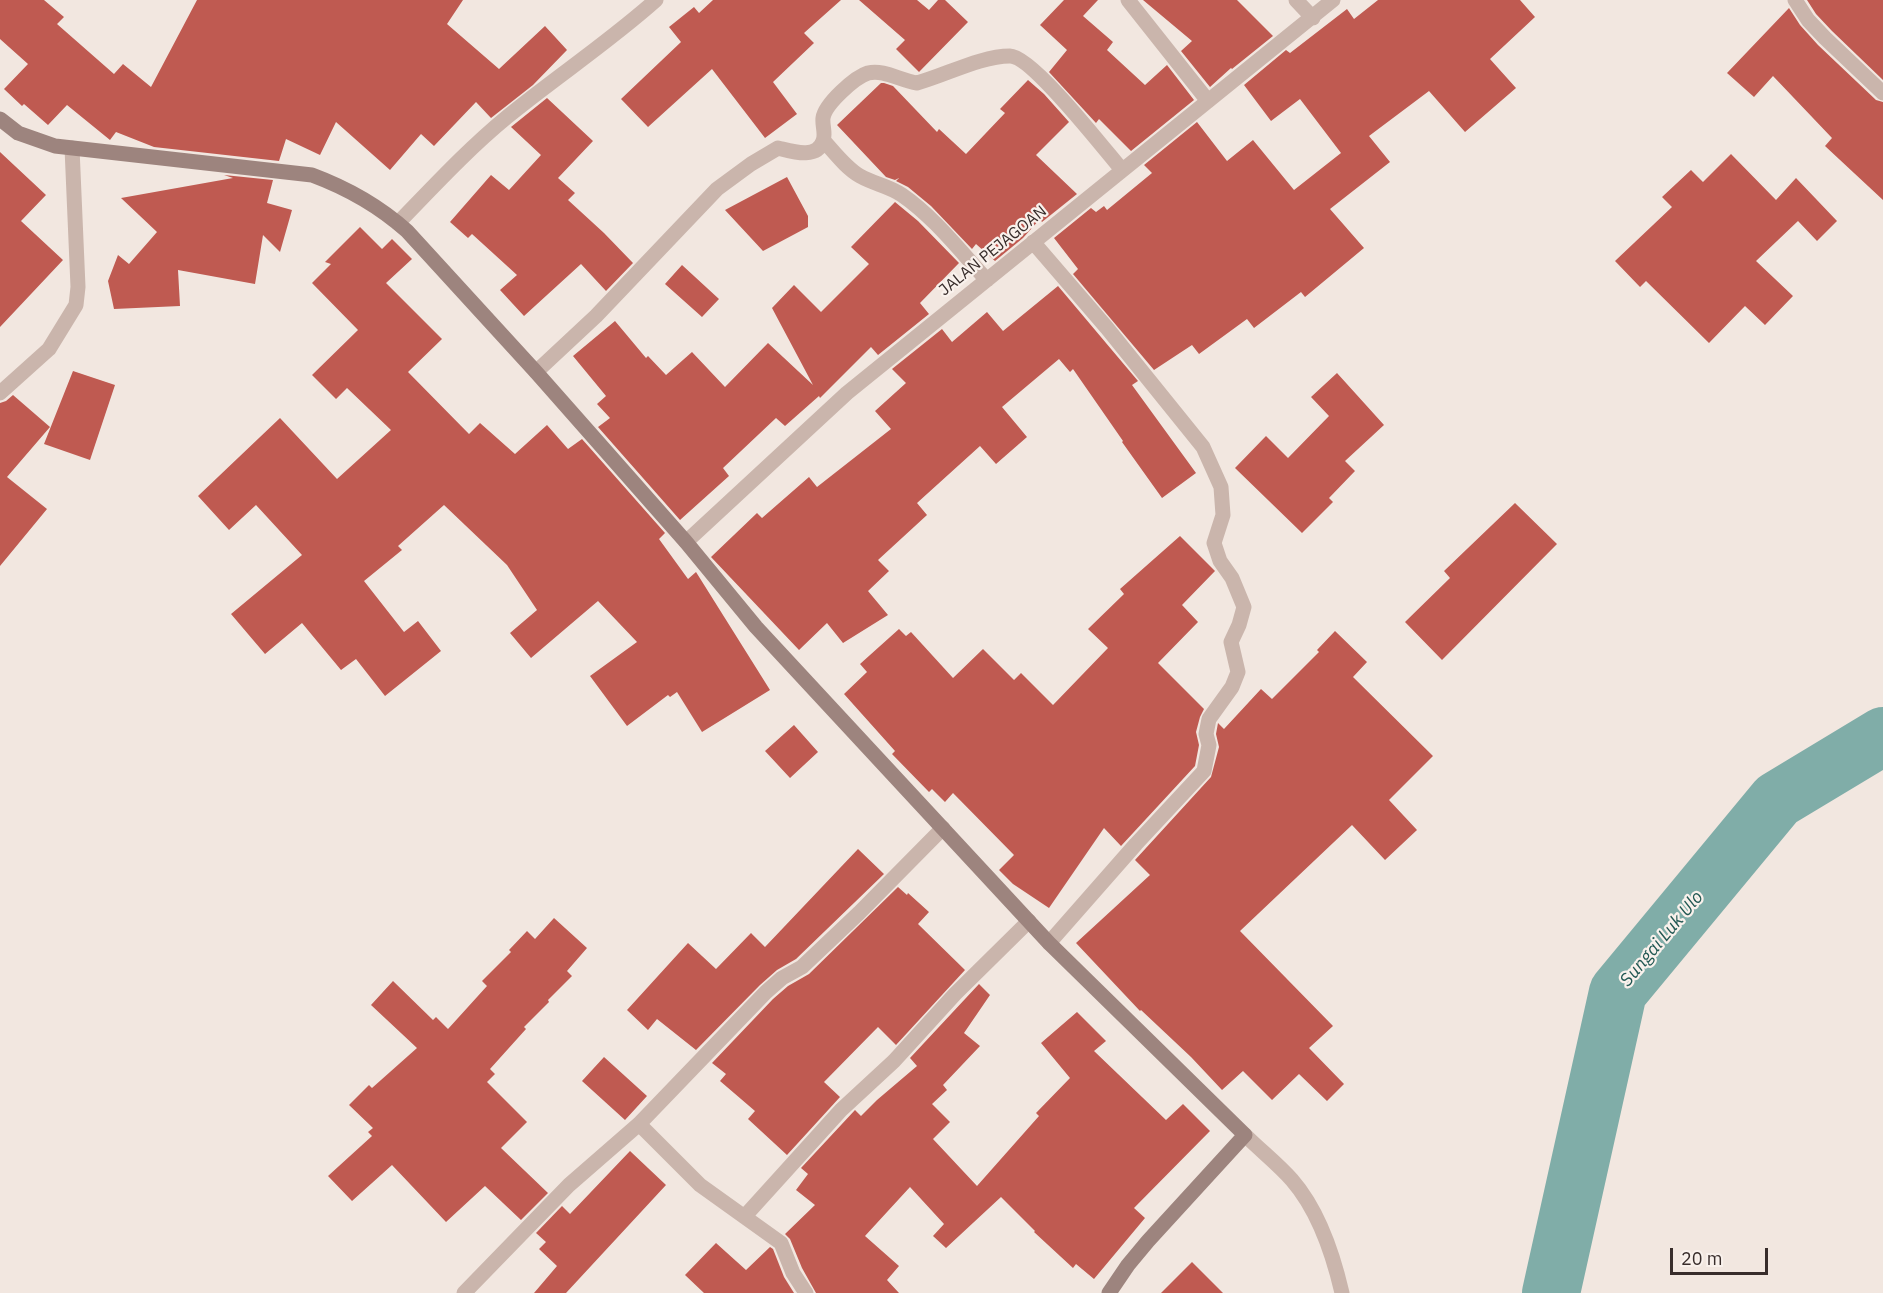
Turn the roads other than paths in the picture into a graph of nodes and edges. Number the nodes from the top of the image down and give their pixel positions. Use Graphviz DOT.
graph roads {
  1 [pos="656,0"];
  2 [pos="1128,0"];
  3 [pos="1296,0"];
  4 [pos="1333,0"];
  5 [pos="1795,0"];
  6 [pos="1313,18"];
  7 [pos="1883,93"];
  8 [pos="1208,101"];
  9 [pos="0,119"];
  10 [pos="824,141"];
  11 [pos="72,148"];
  12 [pos="1122,170"];
  13 [pos="398,223"];
  14 [pos="1033,242"];
  15 [pos="987,280"];
  16 [pos="536,372"];
  17 [pos="0,393"];
  18 [pos="686,542"];
  19 [pos="942,828"];
  20 [pos="1029,921"];
  21 [pos="1049,943"];
  22 [pos="639,1124"];
  23 [pos="1245,1135"];
  24 [pos="745,1216"];
  25 [pos="464,1293"];
  26 [pos="806,1293"];
  27 [pos="1109,1293"];
  28 [pos="1342,1293"];
  1 -- 13 [label="street"];
  2 -- 8 [label="street"];
  3 -- 6 [label="street"];
  4 -- 6 [label="street, JALAN PEJAGOAN"];
  5 -- 7 [label="street"];
  6 -- 8 [label="street, JALAN PEJAGOAN"];
  8 -- 12 [label="street, JALAN PEJAGOAN"];
  9 -- 11 [label="street"];
  10 -- 12 [label="street"];
  10 -- 15 [label="street"];
  10 -- 16 [label="street"];
  11 -- 13 [label="street"];
  11 -- 17 [label="street"];
  12 -- 14 [label="street, JALAN PEJAGOAN"];
  13 -- 16 [label="street"];
  14 -- 15 [label="street, JALAN PEJAGOAN"];
  14 -- 21 [label="street"];
  15 -- 18 [label="street, JALAN PEJAGOAN"];
  16 -- 18 [label="street"];
  18 -- 19 [label="street"];
  19 -- 20 [label="street"];
  19 -- 22 [label="street"];
  20 -- 21 [label="street"];
  20 -- 24 [label="street"];
  21 -- 23 [label="street"];
  22 -- 24 [label="street"];
  22 -- 25 [label="street"];
  23 -- 27 [label="street"];
  23 -- 28 [label="street"];
  24 -- 26 [label="street"];
}
